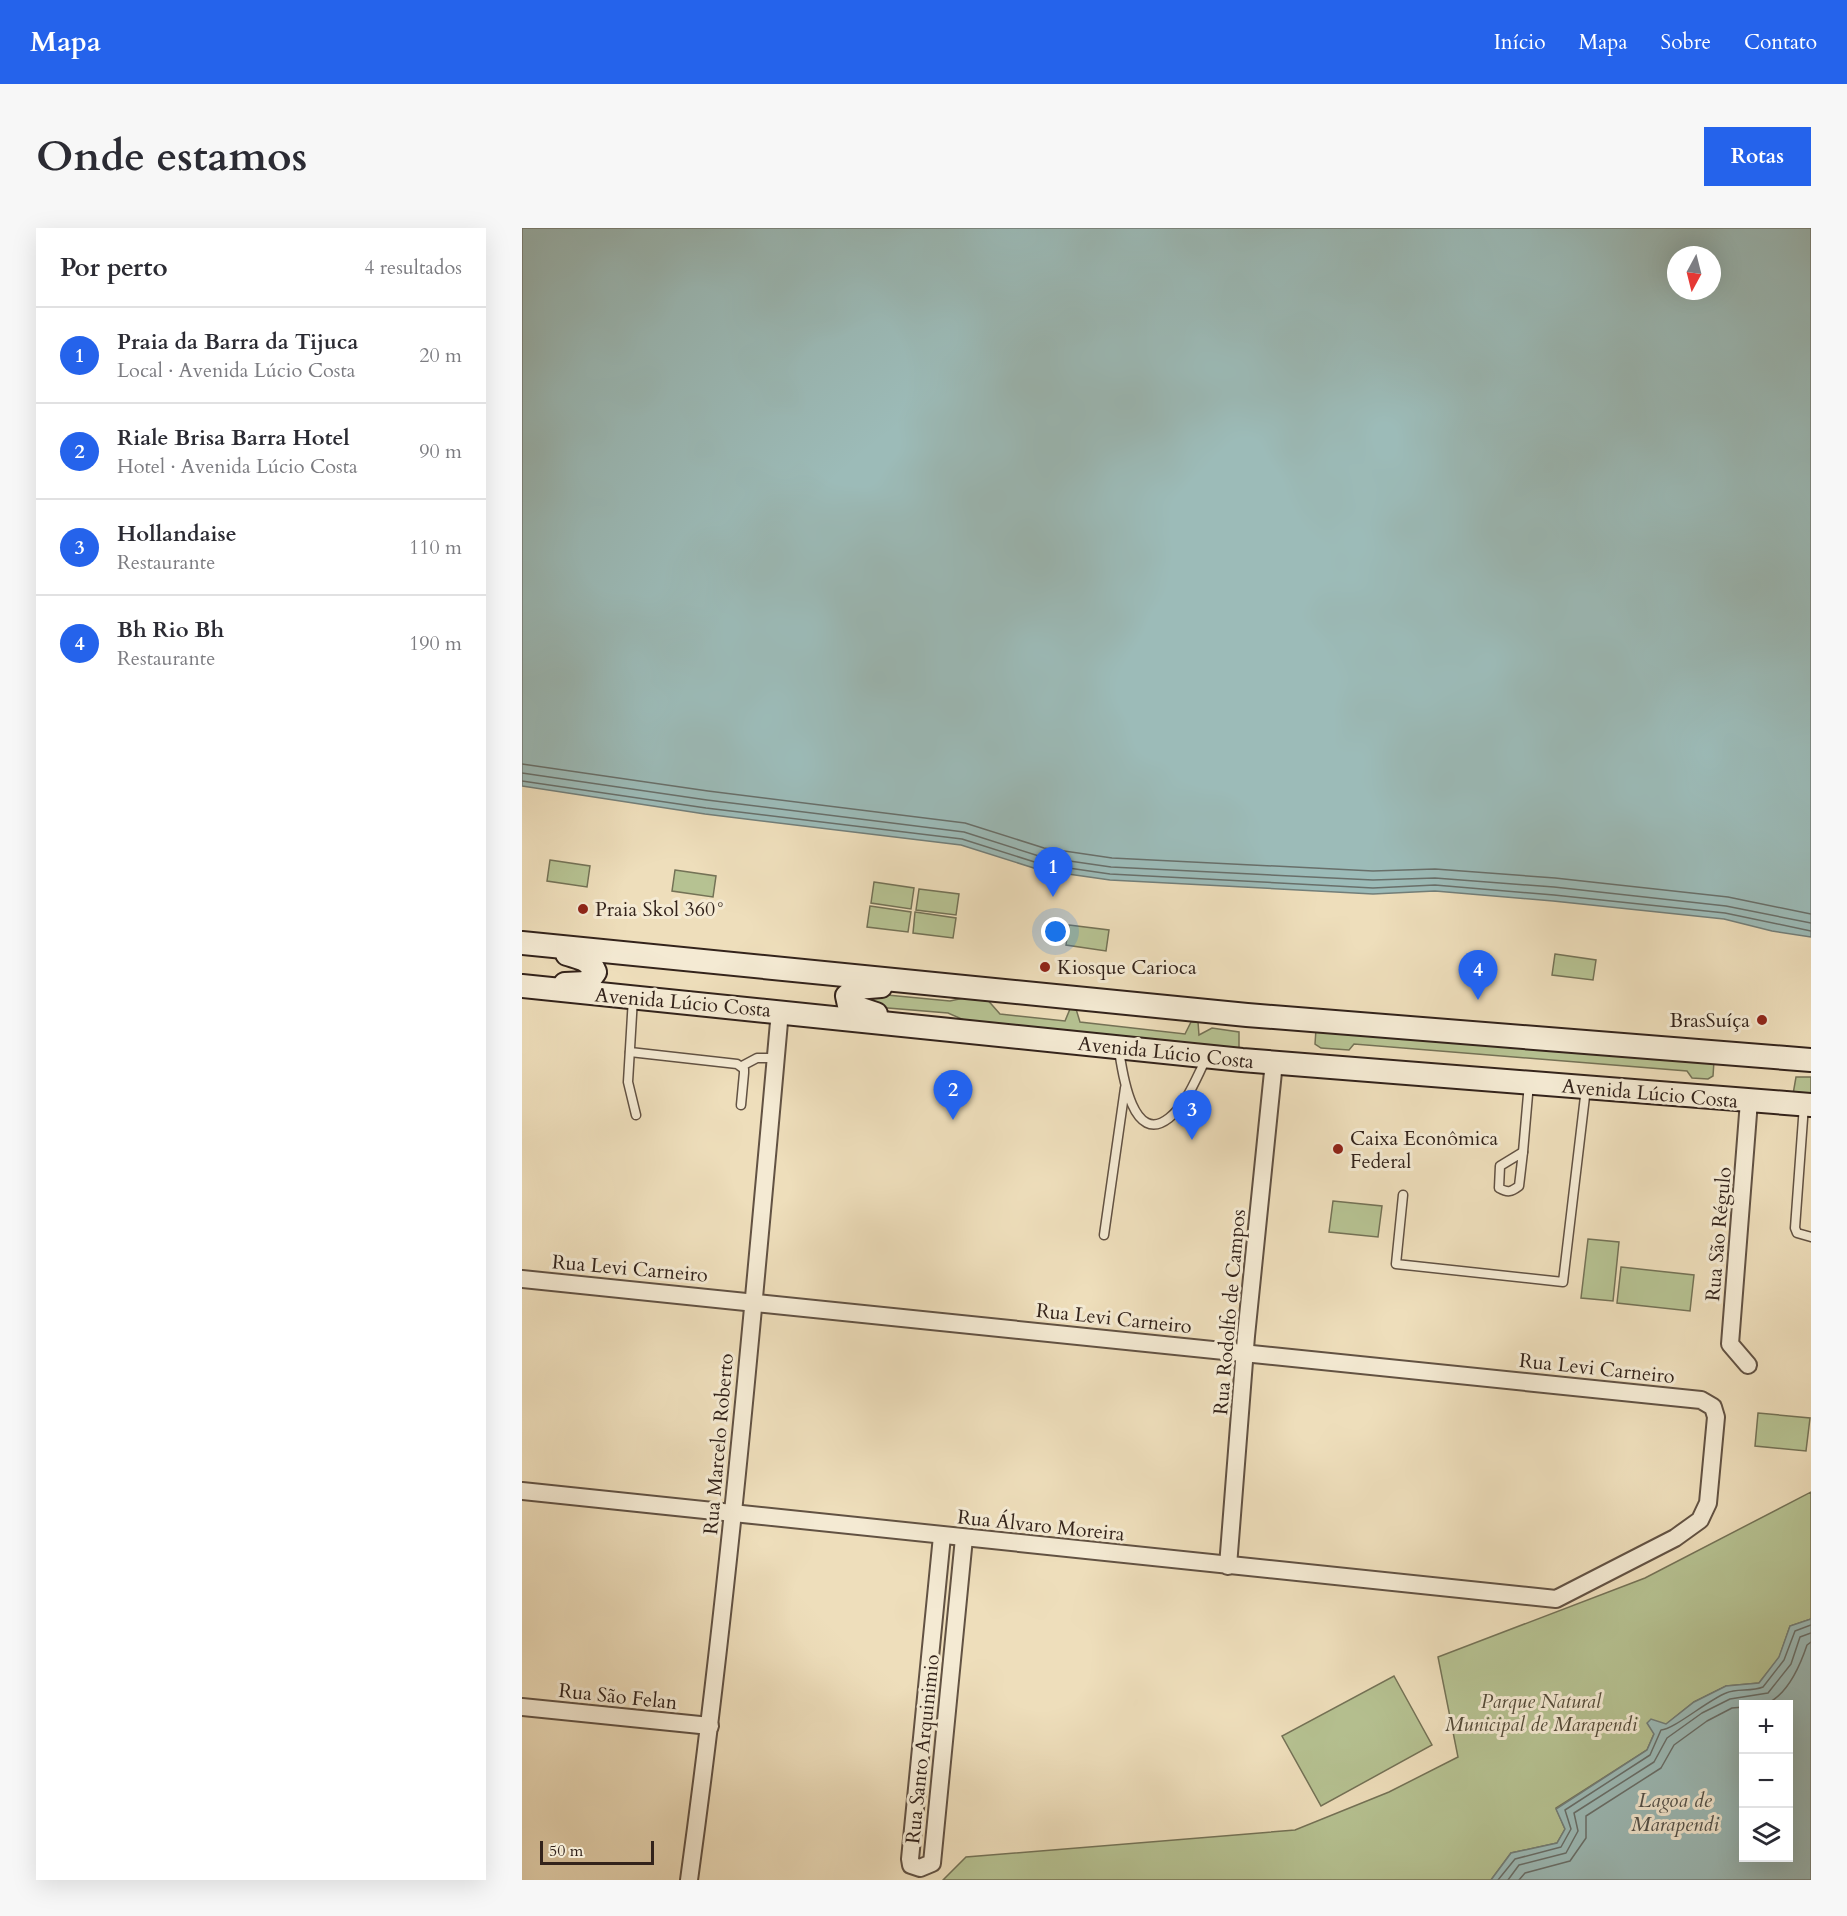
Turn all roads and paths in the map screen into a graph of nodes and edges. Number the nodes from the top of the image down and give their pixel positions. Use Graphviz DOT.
graph roads {
  1 [pos="527,944"];
  2 [pos="939,983"];
  3 [pos="523,986"];
  4 [pos="633,997"];
  5 [pos="780,1011"];
  6 [pos="921,1028"];
  7 [pos="1119,1047"];
  8 [pos="630,1053"];
  9 [pos="1208,1056"];
  10 [pos="776,1058"];
  11 [pos="1811,1060"];
  12 [pos="1274,1062"];
  13 [pos="742,1066"];
  14 [pos="1529,1083"];
  15 [pos="1586,1087"];
  16 [pos="1125,1088"];
  17 [pos="1749,1101"];
  18 [pos="741,1105"];
  19 [pos="1808,1105"];
  20 [pos="636,1115"];
  21 [pos="1523,1152"];
  22 [pos="1404,1195"];
  23 [pos="1104,1235"];
  24 [pos="1811,1237"];
  25 [pos="522,1279"];
  26 [pos="753,1301"];
  27 [pos="1245,1352"];
  28 [pos="1748,1365"];
  29 [pos="522,1491"];
  30 [pos="733,1512"];
  31 [pos="942,1536"];
  32 [pos="964,1538"];
  33 [pos="1228,1566"];
  34 [pos="1556,1599"];
  35 [pos="522,1707"];
  36 [pos="710,1726"];
  37 [pos="689,1880"];
  1 -- 2 [label="main road"];
  1 -- 3 [label="main road"];
  2 -- 6 [label="main road"];
  2 -- 11 [label="main road"];
  3 -- 4 [label="main road, Avenida Lúcio Costa"];
  4 -- 5 [label="main road, Avenida Lúcio Costa"];
  4 -- 8 [label="lane"];
  5 -- 6 [label="main road, Avenida Lúcio Costa"];
  5 -- 10 [label="street, Rua Marcelo Roberto"];
  6 -- 7 [label="main road, Avenida Lúcio Costa"];
  7 -- 9 [label="main road, Avenida Lúcio Costa"];
  7 -- 16 [label="lane"];
  8 -- 13 [label="lane"];
  8 -- 20 [label="lane"];
  9 -- 12 [label="main road, Avenida Lúcio Costa"];
  9 -- 16 [label="lane"];
  10 -- 13 [label="lane"];
  10 -- 26 [label="street, Rua Marcelo Roberto"];
  12 -- 14 [label="main road, Avenida Lúcio Costa"];
  12 -- 27 [label="street, Rua Rodolfo de Campos"];
  13 -- 18 [label="lane"];
  14 -- 15 [label="main road, Avenida Lúcio Costa"];
  14 -- 21 [label="lane"];
  15 -- 17 [label="main road, Avenida Lúcio Costa"];
  15 -- 22 [label="lane"];
  16 -- 23 [label="lane"];
  17 -- 19 [label="main road, Avenida Lúcio Costa"];
  17 -- 28 [label="street, Rua São Régulo"];
  19 -- 24 [label="lane"];
  21 -- 21 [label="lane"];
  25 -- 26 [label="street, Rua Levi Carneiro"];
  26 -- 27 [label="street, Rua Levi Carneiro"];
  26 -- 30 [label="street, Rua Marcelo Roberto"];
  27 -- 33 [label="street, Rua Rodolfo de Campos"];
  27 -- 34 [label="street, Rua Levi Carneiro"];
  29 -- 30 [label="street, Rua Álvaro Moreira"];
  30 -- 31 [label="street, Rua Álvaro Moreira"];
  30 -- 36 [label="street, Rua Marcelo Roberto"];
  31 -- 32 [label="street, Rua Álvaro Moreira"];
  31 -- 32 [label="street, Rua Santo Arquinimio"];
  32 -- 33 [label="street, Rua Álvaro Moreira"];
  33 -- 34 [label="street, Rua Álvaro Moreira"];
  35 -- 36 [label="street, Rua São Felan"];
  36 -- 37 [label="street, Rua Marcelo Roberto"];
}
